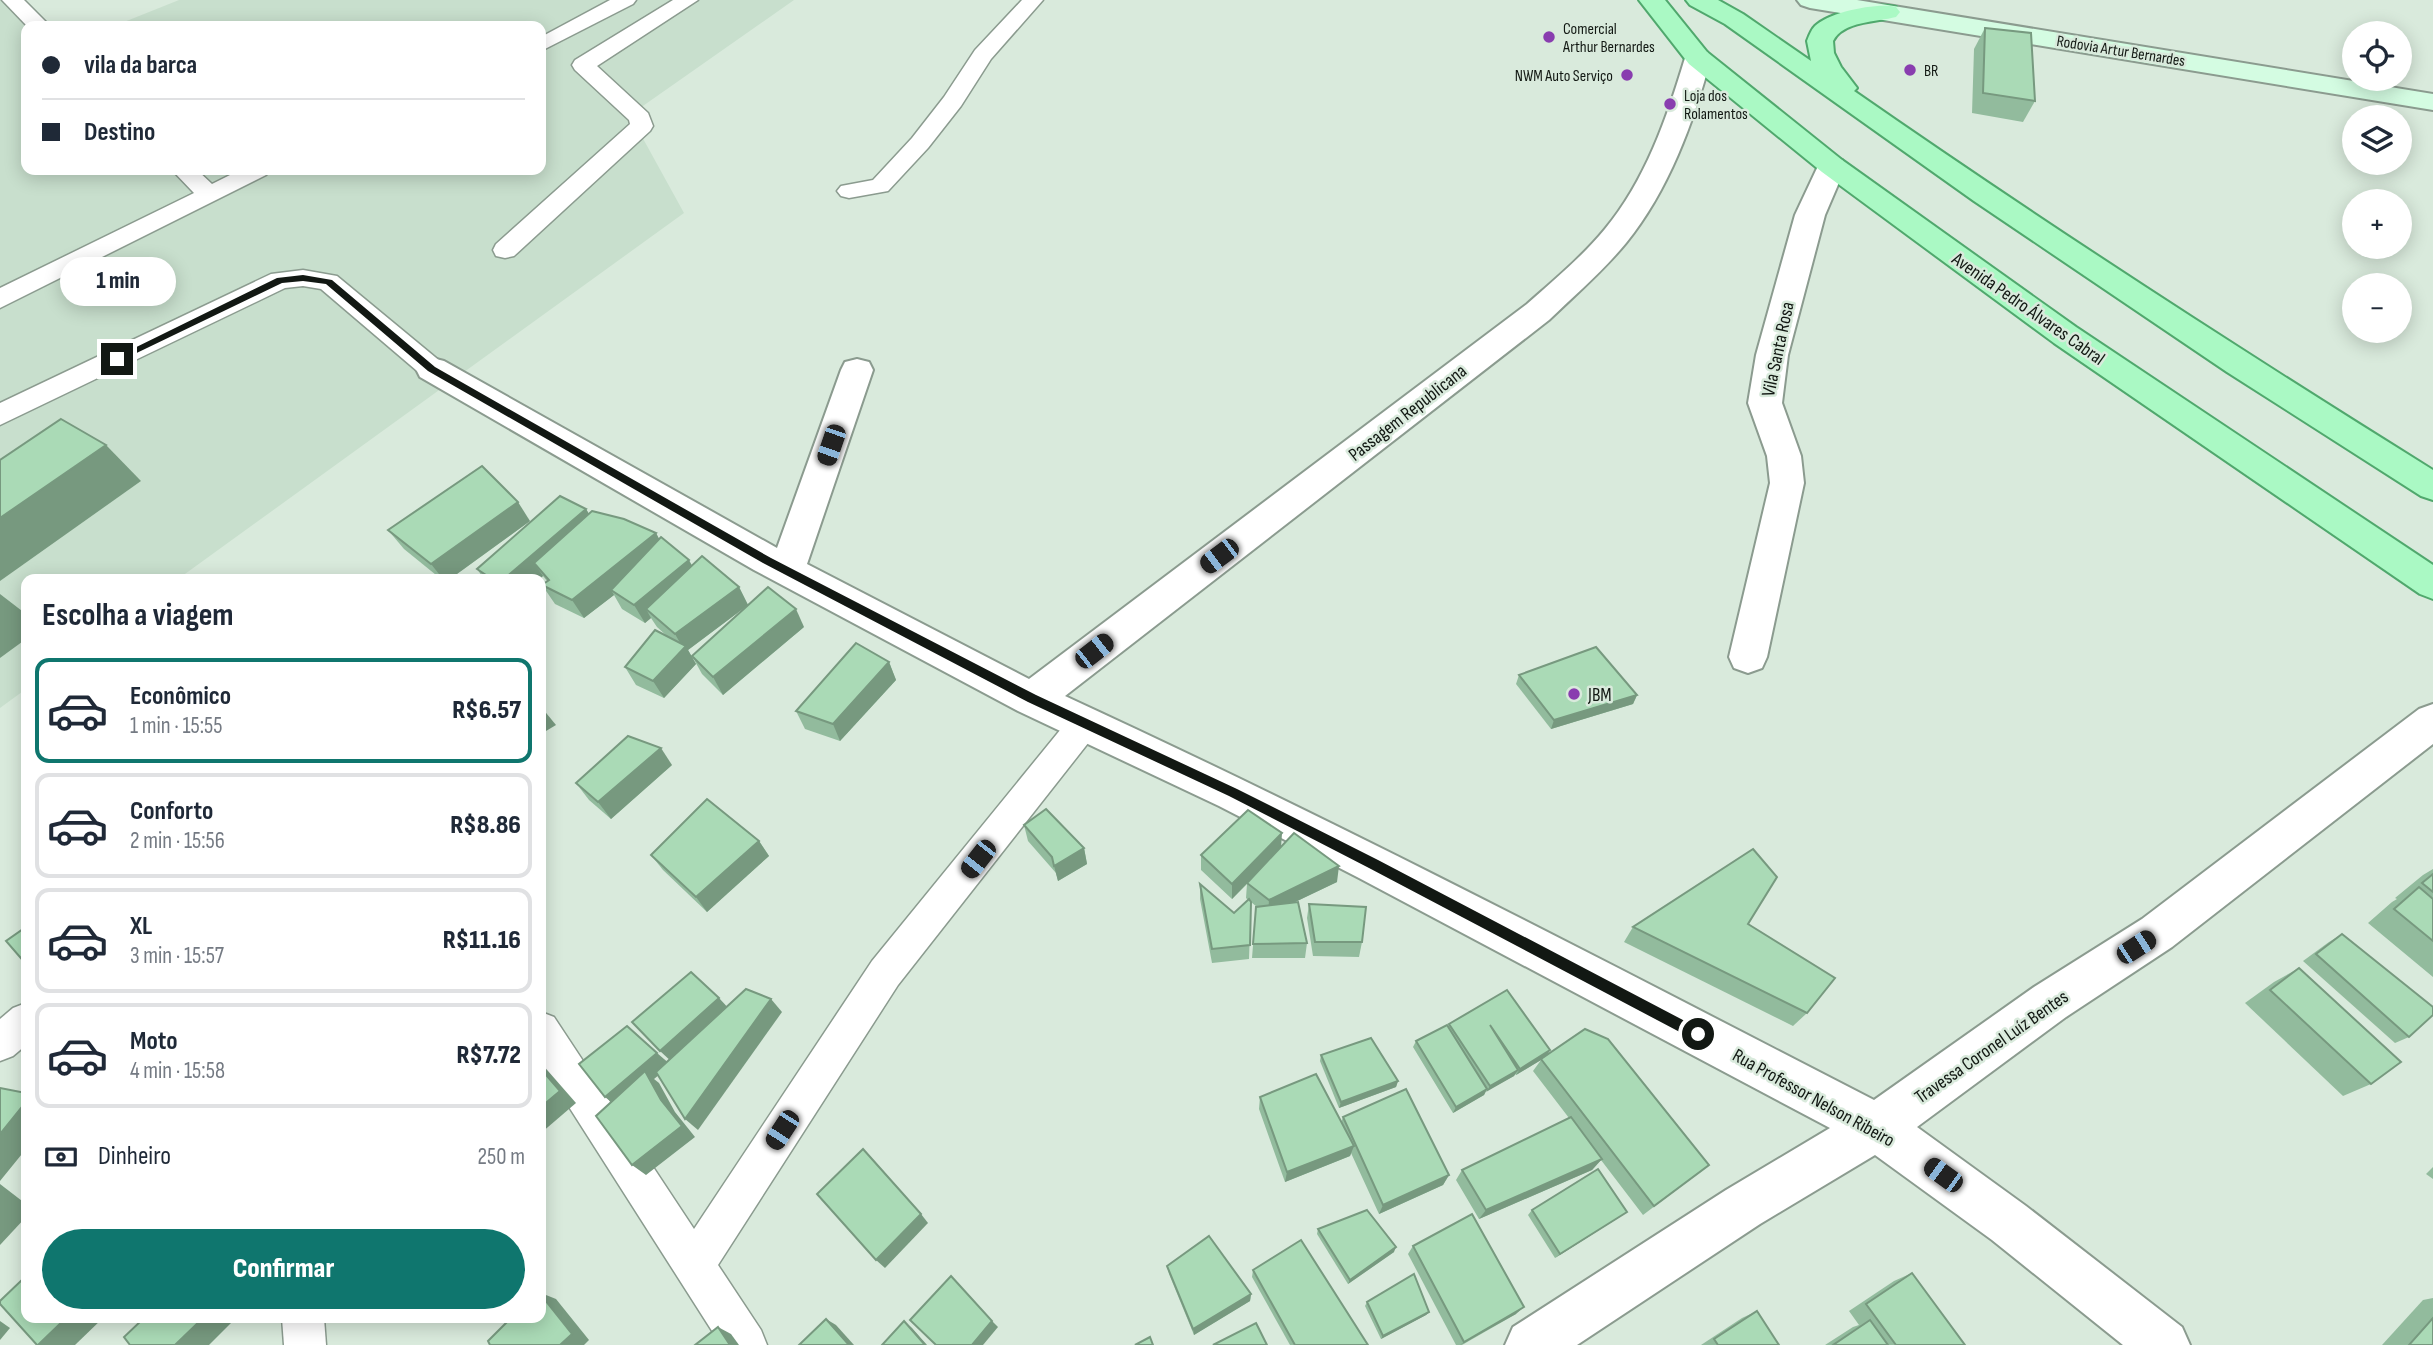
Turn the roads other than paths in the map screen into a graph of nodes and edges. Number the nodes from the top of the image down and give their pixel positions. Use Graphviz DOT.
graph roads {
  1 [pos="12,0"];
  2 [pos="626,0"];
  3 [pos="688,0"];
  4 [pos="1033,0"];
  5 [pos="1652,0"];
  6 [pos="1699,0"];
  7 [pos="1810,0"];
  8 [pos="1887,12"];
  9 [pos="34,21"];
  10 [pos="561,36"];
  11 [pos="546,43"];
  12 [pos="1698,58"];
  13 [pos="583,65"];
  14 [pos="2433,102"];
  15 [pos="1861,108"];
  16 [pos="1832,166"];
  17 [pos="189,175"];
  18 [pos="248,175"];
  19 [pos="849,191"];
  20 [pos="209,194"];
  21 [pos="505,250"];
  22 [pos="0,299"];
  23 [pos="432,369"];
  24 [pos="857,370"];
  25 [pos="0,415"];
  26 [pos="2433,487"];
  27 [pos="787,570"];
  28 [pos="2433,584"];
  29 [pos="1748,657"];
  30 [pos="1032,699"];
  31 [pos="2433,721"];
  32 [pos="1085,723"];
  33 [pos="21,1025"];
  34 [pos="546,1038"];
  35 [pos="0,1044"];
  36 [pos="1877,1127"];
  37 [pos="694,1265"];
  38 [pos="303,1323"];
  39 [pos="305,1345"];
  40 [pos="746,1345"];
  41 [pos="1531,1345"];
  42 [pos="2164,1345"];
  1 -- 9 [label="lane"];
  2 -- 10 [label="lane"];
  3 -- 13 [label="lane"];
  4 -- 19 [label="lane"];
  5 -- 12 [label="main road, Avenida Pedro Álvares Cabral"];
  6 -- 15 [label="main road"];
  7 -- 8 [label="main road, Rodovia Artur Bernardes"];
  8 -- 14 [label="main road, Rodovia Artur Bernardes"];
  8 -- 15 [label="main road"];
  10 -- 11 [label="lane"];
  10 -- 13 [label="lane"];
  12 -- 16 [label="main road, Avenida Pedro Álvares Cabral"];
  12 -- 30 [label="street, Passagem Republicana"];
  13 -- 21 [label="lane"];
  15 -- 26 [label="main road"];
  16 -- 28 [label="main road, Avenida Pedro Álvares Cabral"];
  16 -- 29 [label="street, Vila Santa Rosa"];
  17 -- 20 [label="lane"];
  18 -- 20 [label="lane"];
  20 -- 22 [label="lane"];
  23 -- 25 [label="lane"];
  23 -- 27 [label="street, Rua Professor Nelson Ribeiro"];
  24 -- 27 [label="street"];
  27 -- 30 [label="street, Rua Professor Nelson Ribeiro"];
  30 -- 32 [label="street, Rua Professor Nelson Ribeiro"];
  31 -- 36 [label="street, Travessa Coronel Luíz Bentes"];
  32 -- 36 [label="street, Rua Professor Nelson Ribeiro"];
  32 -- 37 [label="lane"];
  33 -- 35 [label="lane"];
  34 -- 37 [label="lane"];
  36 -- 41 [label="street, Travessa Coronel Luíz Bentes"];
  36 -- 42 [label="street, Rua Professor Nelson Ribeiro"];
  37 -- 40 [label="lane"];
  38 -- 39 [label="lane"];
}
